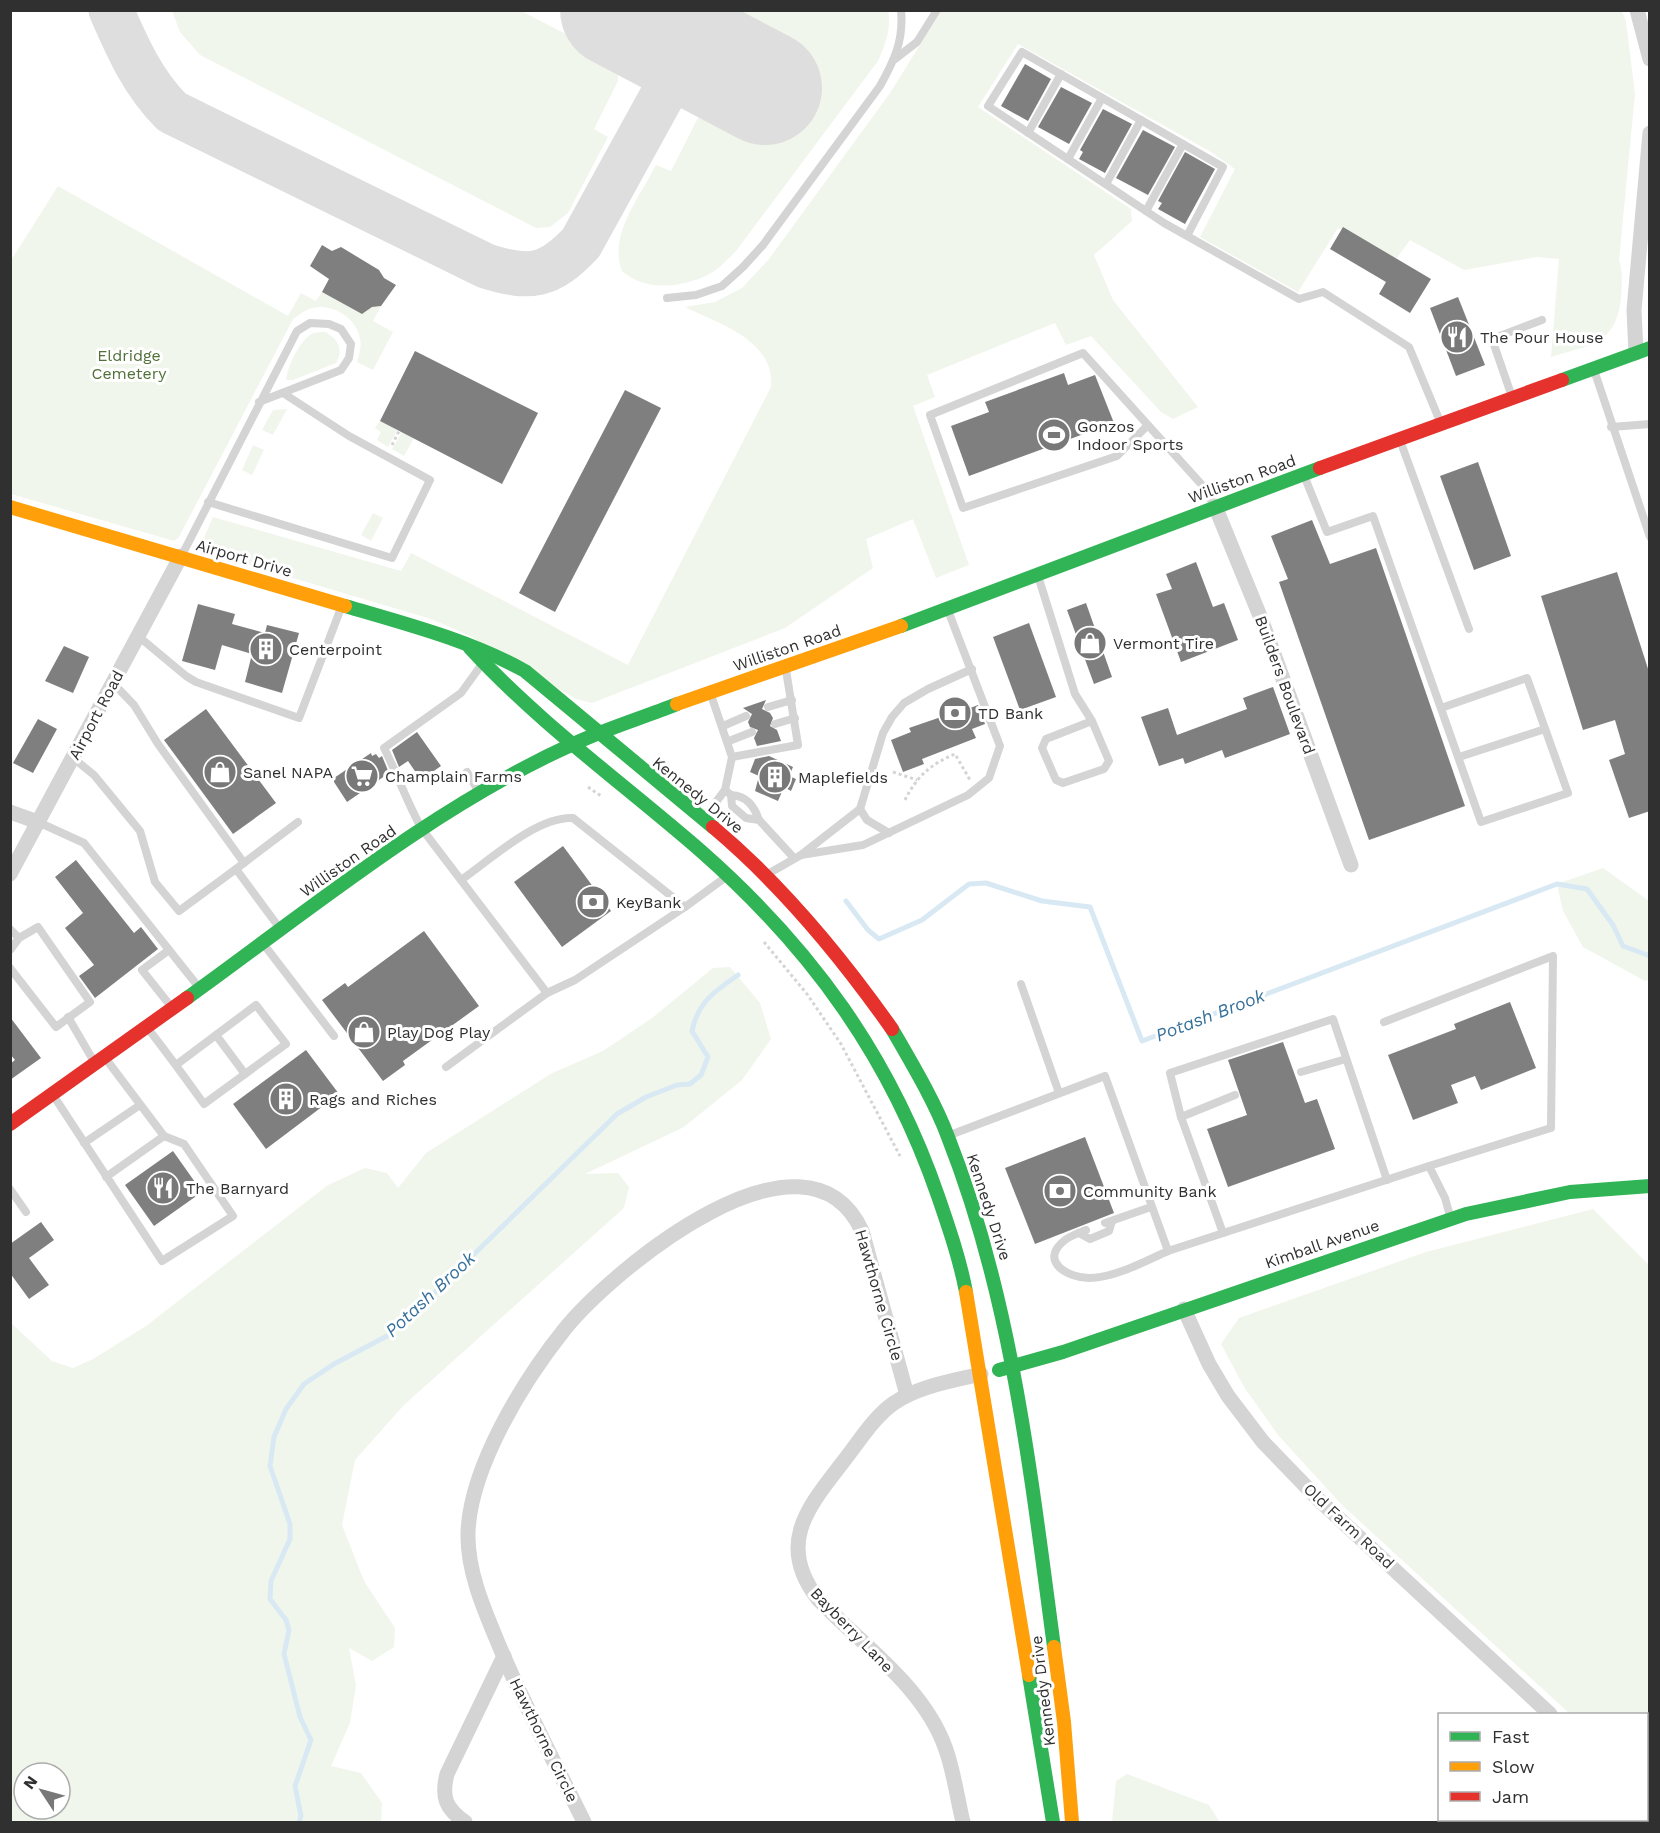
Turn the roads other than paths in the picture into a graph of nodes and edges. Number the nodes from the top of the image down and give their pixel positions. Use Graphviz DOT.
graph roads {
  1 [pos="901,10"];
  2 [pos="938,10"];
  3 [pos="1638,10"];
  4 [pos="895,59"];
  5 [pos="1650,59"];
  6 [pos="1061,74"];
  7 [pos="1102,98"];
  8 [pos="1142,120"];
  9 [pos="1028,133"];
  10 [pos="1650,133"];
  11 [pos="1183,144"];
  12 [pos="1068,159"];
  13 [pos="1106,184"];
  14 [pos="1146,211"];
  15 [pos="1187,236"];
  16 [pos="667,298"];
  17 [pos="1542,320"];
  18 [pos="1643,350"];
  19 [pos="1593,368"];
  20 [pos="283,393"];
  21 [pos="1512,398"];
  22 [pos="259,402"];
  23 [pos="1441,424"];
  24 [pos="1650,424"];
  25 [pos="1148,425"];
  26 [pos="1611,427"];
  27 [pos="1400,439"];
  28 [pos="1303,474"];
  29 [pos="208,502"];
  30 [pos="1215,506"];
  31 [pos="10,507"];
  32 [pos="1650,537"];
  33 [pos="181,556"];
  34 [pos="1038,574"];
  35 [pos="343,604"];
  36 [pos="948,610"];
  37 [pos="1469,629"];
  38 [pos="138,636"];
  39 [pos="467,645"];
  40 [pos="482,663"];
  41 [pos="785,666"];
  42 [pos="972,669"];
  43 [pos="113,683"];
  44 [pos="710,692"];
  45 [pos="792,700"];
  46 [pos="768,707"];
  47 [pos="1441,708"];
  48 [pos="746,716"];
  49 [pos="795,718"];
  50 [pos="1092,721"];
  51 [pos="775,724"];
  52 [pos="723,726"];
  53 [pos="1545,729"];
  54 [pos="752,732"];
  55 [pos="598,734"];
  56 [pos="729,741"];
  57 [pos="570,745"];
  58 [pos="732,757"];
  59 [pos="1459,757"];
  60 [pos="73,758"];
  61 [pos="467,772"];
  62 [pos="728,793"];
  63 [pos="479,794"];
  64 [pos="860,809"];
  65 [pos="10,812"];
  66 [pos="703,820"];
  67 [pos="759,820"];
  68 [pos="38,822"];
  69 [pos="298,822"];
  70 [pos="422,829"];
  71 [pos="889,833"];
  72 [pos="798,857"];
  73 [pos="244,863"];
  74 [pos="1351,865"];
  75 [pos="236,869"];
  76 [pos="10,874"];
  77 [pos="727,876"];
  78 [pos="765,876"];
  79 [pos="461,880"];
  80 [pos="685,907"];
  81 [pos="10,929"];
  82 [pos="281,929"];
  83 [pos="19,938"];
  84 [pos="262,943"];
  85 [pos="10,950"];
  86 [pos="169,950"];
  87 [pos="10,968"];
  88 [pos="1021,984"];
  89 [pos="199,988"];
  90 [pos="547,993"];
  91 [pos="172,1008"];
  92 [pos="68,1017"];
  93 [pos="1384,1022"];
  94 [pos="147,1026"];
  95 [pos="216,1035"];
  96 [pos="334,1036"];
  97 [pos="1346,1059"];
  98 [pos="100,1060"];
  99 [pos="176,1065"];
  100 [pos="446,1067"];
  101 [pos="1301,1072"];
  102 [pos="245,1074"];
  103 [pos="1059,1094"];
  104 [pos="52,1095"];
  105 [pos="1235,1095"];
  106 [pos="140,1105"];
  107 [pos="1181,1117"];
  108 [pos="10,1124"];
  109 [pos="164,1136"];
  110 [pos="948,1136"];
  111 [pos="84,1143"];
  112 [pos="1429,1167"];
  113 [pos="106,1177"];
  114 [pos="1387,1180"];
  115 [pos="1650,1186"];
  116 [pos="10,1189"];
  117 [pos="1151,1207"];
  118 [pos="26,1212"];
  119 [pos="1450,1218"];
  120 [pos="1223,1233"];
  121 [pos="1168,1251"];
  122 [pos="1184,1309"];
  123 [pos="1012,1367"];
  124 [pos="981,1374"];
  125 [pos="907,1395"];
  126 [pos="504,1656"];
  127 [pos="1549,1713"];
  128 [pos="465,1822"];
  129 [pos="584,1822"];
  130 [pos="963,1822"];
  131 [pos="1053,1822"];
  132 [pos="1072,1822"];
  1 -- 4 [label="lane"];
  2 -- 4 [label="lane"];
  3 -- 5 [label="street"];
  4 -- 16 [label="lane"];
  6 -- 7 [label="lane"];
  6 -- 9 [label="lane"];
  6 -- 9 [label="lane"];
  7 -- 8 [label="lane"];
  7 -- 12 [label="lane"];
  8 -- 11 [label="lane"];
  8 -- 13 [label="lane"];
  9 -- 12 [label="lane"];
  10 -- 18 [label="street"];
  11 -- 14 [label="lane"];
  11 -- 15 [label="lane"];
  12 -- 13 [label="lane"];
  13 -- 14 [label="lane"];
  14 -- 15 [label="lane"];
  15 -- 23 [label="lane"];
  17 -- 21 [label="lane"];
  18 -- 19 [label="main road, Williston Road"];
  19 -- 21 [label="main road, Williston Road"];
  19 -- 26 [label="lane"];
  20 -- 22 [label="lane"];
  20 -- 22 [label="lane"];
  20 -- 29 [label="lane"];
  21 -- 23 [label="main road, Williston Road"];
  22 -- 29 [label="lane"];
  23 -- 27 [label="main road, Williston Road"];
  24 -- 26 [label="lane"];
  25 -- 25 [label="lane"];
  25 -- 30 [label="lane"];
  26 -- 32 [label="lane"];
  27 -- 28 [label="main road, Williston Road"];
  27 -- 37 [label="lane"];
  28 -- 30 [label="main road, Williston Road"];
  28 -- 47 [label="lane"];
  29 -- 33 [label="lane"];
  30 -- 34 [label="main road, Williston Road"];
  30 -- 74 [label="street, Builders Boulevard"];
  31 -- 33 [label="main road, Airport Drive"];
  33 -- 35 [label="main road, Airport Drive"];
  33 -- 38 [label="street, Airport Road"];
  34 -- 36 [label="main road, Williston Road"];
  34 -- 50 [label="lane"];
  35 -- 38 [label="lane"];
  35 -- 39 [label="main road, Airport Drive"];
  36 -- 41 [label="main road, Williston Road"];
  36 -- 42 [label="lane"];
  38 -- 43 [label="street, Airport Road"];
  39 -- 40 [label="main road, Airport Drive"];
  39 -- 55 [label="main road, Airport Drive"];
  40 -- 57 [label="main road, Airport Drive"];
  40 -- 70 [label="lane"];
  41 -- 44 [label="main road, Williston Road"];
  41 -- 45 [label="lane"];
  42 -- 64 [label="lane"];
  42 -- 71 [label="lane"];
  43 -- 60 [label="street, Airport Road"];
  43 -- 73 [label="lane"];
  44 -- 52 [label="lane"];
  44 -- 55 [label="main road, Williston Road"];
  45 -- 46 [label="lane"];
  45 -- 49 [label="lane"];
  47 -- 53 [label="lane"];
  47 -- 59 [label="lane"];
  48 -- 52 [label="lane"];
  49 -- 51 [label="lane"];
  49 -- 58 [label="lane"];
  50 -- 50 [label="lane"];
  52 -- 56 [label="lane"];
  53 -- 59 [label="lane"];
  53 -- 59 [label="lane"];
  54 -- 56 [label="lane"];
  55 -- 57 [label="main road, Williston Road"];
  55 -- 66 [label="main road, Kennedy Drive"];
  56 -- 58 [label="lane"];
  57 -- 63 [label="main road, Williston Road"];
  57 -- 77 [label="main road, Kennedy Drive"];
  58 -- 62 [label="lane"];
  60 -- 68 [label="street, Airport Road"];
  60 -- 75 [label="lane"];
  61 -- 63 [label="lane"];
  62 -- 66 [label="lane"];
  62 -- 67 [label="lane"];
  62 -- 67 [label="lane"];
  63 -- 70 [label="main road, Williston Road"];
  64 -- 71 [label="lane"];
  64 -- 72 [label="lane"];
  65 -- 68 [label="street"];
  66 -- 78 [label="main road, Kennedy Drive"];
  67 -- 72 [label="lane"];
  68 -- 76 [label="street, Airport Road"];
  68 -- 86 [label="lane"];
  69 -- 73 [label="lane"];
  70 -- 79 [label="lane"];
  70 -- 82 [label="main road, Williston Road"];
  71 -- 72 [label="lane"];
  72 -- 78 [label="lane"];
  73 -- 75 [label="lane"];
  75 -- 82 [label="lane"];
  77 -- 78 [label="main road"];
  77 -- 80 [label="lane"];
  77 -- 124 [label="main road, Kennedy Drive"];
  78 -- 110 [label="main road, Kennedy Drive"];
  79 -- 80 [label="lane"];
  79 -- 90 [label="lane"];
  80 -- 90 [label="lane"];
  81 -- 83 [label="lane"];
  82 -- 84 [label="main road, Williston Road"];
  83 -- 85 [label="lane"];
  83 -- 92 [label="lane"];
  84 -- 89 [label="main road, Williston Road"];
  84 -- 96 [label="lane"];
  86 -- 89 [label="lane"];
  86 -- 91 [label="lane"];
  87 -- 92 [label="lane"];
  88 -- 103 [label="lane"];
  89 -- 91 [label="main road, Williston Road"];
  90 -- 100 [label="lane"];
  91 -- 94 [label="main road, Williston Road"];
  92 -- 98 [label="lane"];
  93 -- 112 [label="lane"];
  94 -- 98 [label="main road, Williston Road"];
  94 -- 99 [label="lane"];
  95 -- 99 [label="lane"];
  95 -- 102 [label="lane"];
  95 -- 102 [label="lane"];
  97 -- 101 [label="lane"];
  97 -- 107 [label="lane"];
  97 -- 114 [label="lane"];
  98 -- 104 [label="main road, Williston Road"];
  98 -- 106 [label="lane"];
  99 -- 102 [label="lane"];
  103 -- 110 [label="lane"];
  103 -- 117 [label="lane"];
  104 -- 108 [label="main road, Williston Road"];
  104 -- 111 [label="lane"];
  105 -- 107 [label="lane"];
  106 -- 109 [label="lane"];
  106 -- 111 [label="lane"];
  107 -- 120 [label="lane"];
  109 -- 113 [label="lane"];
  109 -- 113 [label="lane"];
  110 -- 123 [label="main road, Kennedy Drive"];
  111 -- 113 [label="lane"];
  112 -- 114 [label="lane"];
  112 -- 119 [label="lane"];
  114 -- 120 [label="lane"];
  115 -- 119 [label="main road, Kimball Avenue"];
  116 -- 118 [label="lane"];
  117 -- 121 [label="lane"];
  117 -- 121 [label="lane"];
  119 -- 122 [label="main road, Kimball Avenue"];
  120 -- 121 [label="lane"];
  122 -- 123 [label="main road, Kimball Avenue"];
  122 -- 127 [label="street, Old Farm Road"];
  123 -- 124 [label="main road, Kimball Avenue"];
  123 -- 132 [label="main road, Kennedy Drive"];
  124 -- 125 [label="street, Bayberry Lane"];
  124 -- 131 [label="main road, Kennedy Drive"];
  125 -- 126 [label="street, Hawthorne Circle"];
  125 -- 130 [label="street, Bayberry Lane"];
  126 -- 128 [label="street, Hawthorne Circle"];
  126 -- 129 [label="street, Hawthorne Circle"];
}
